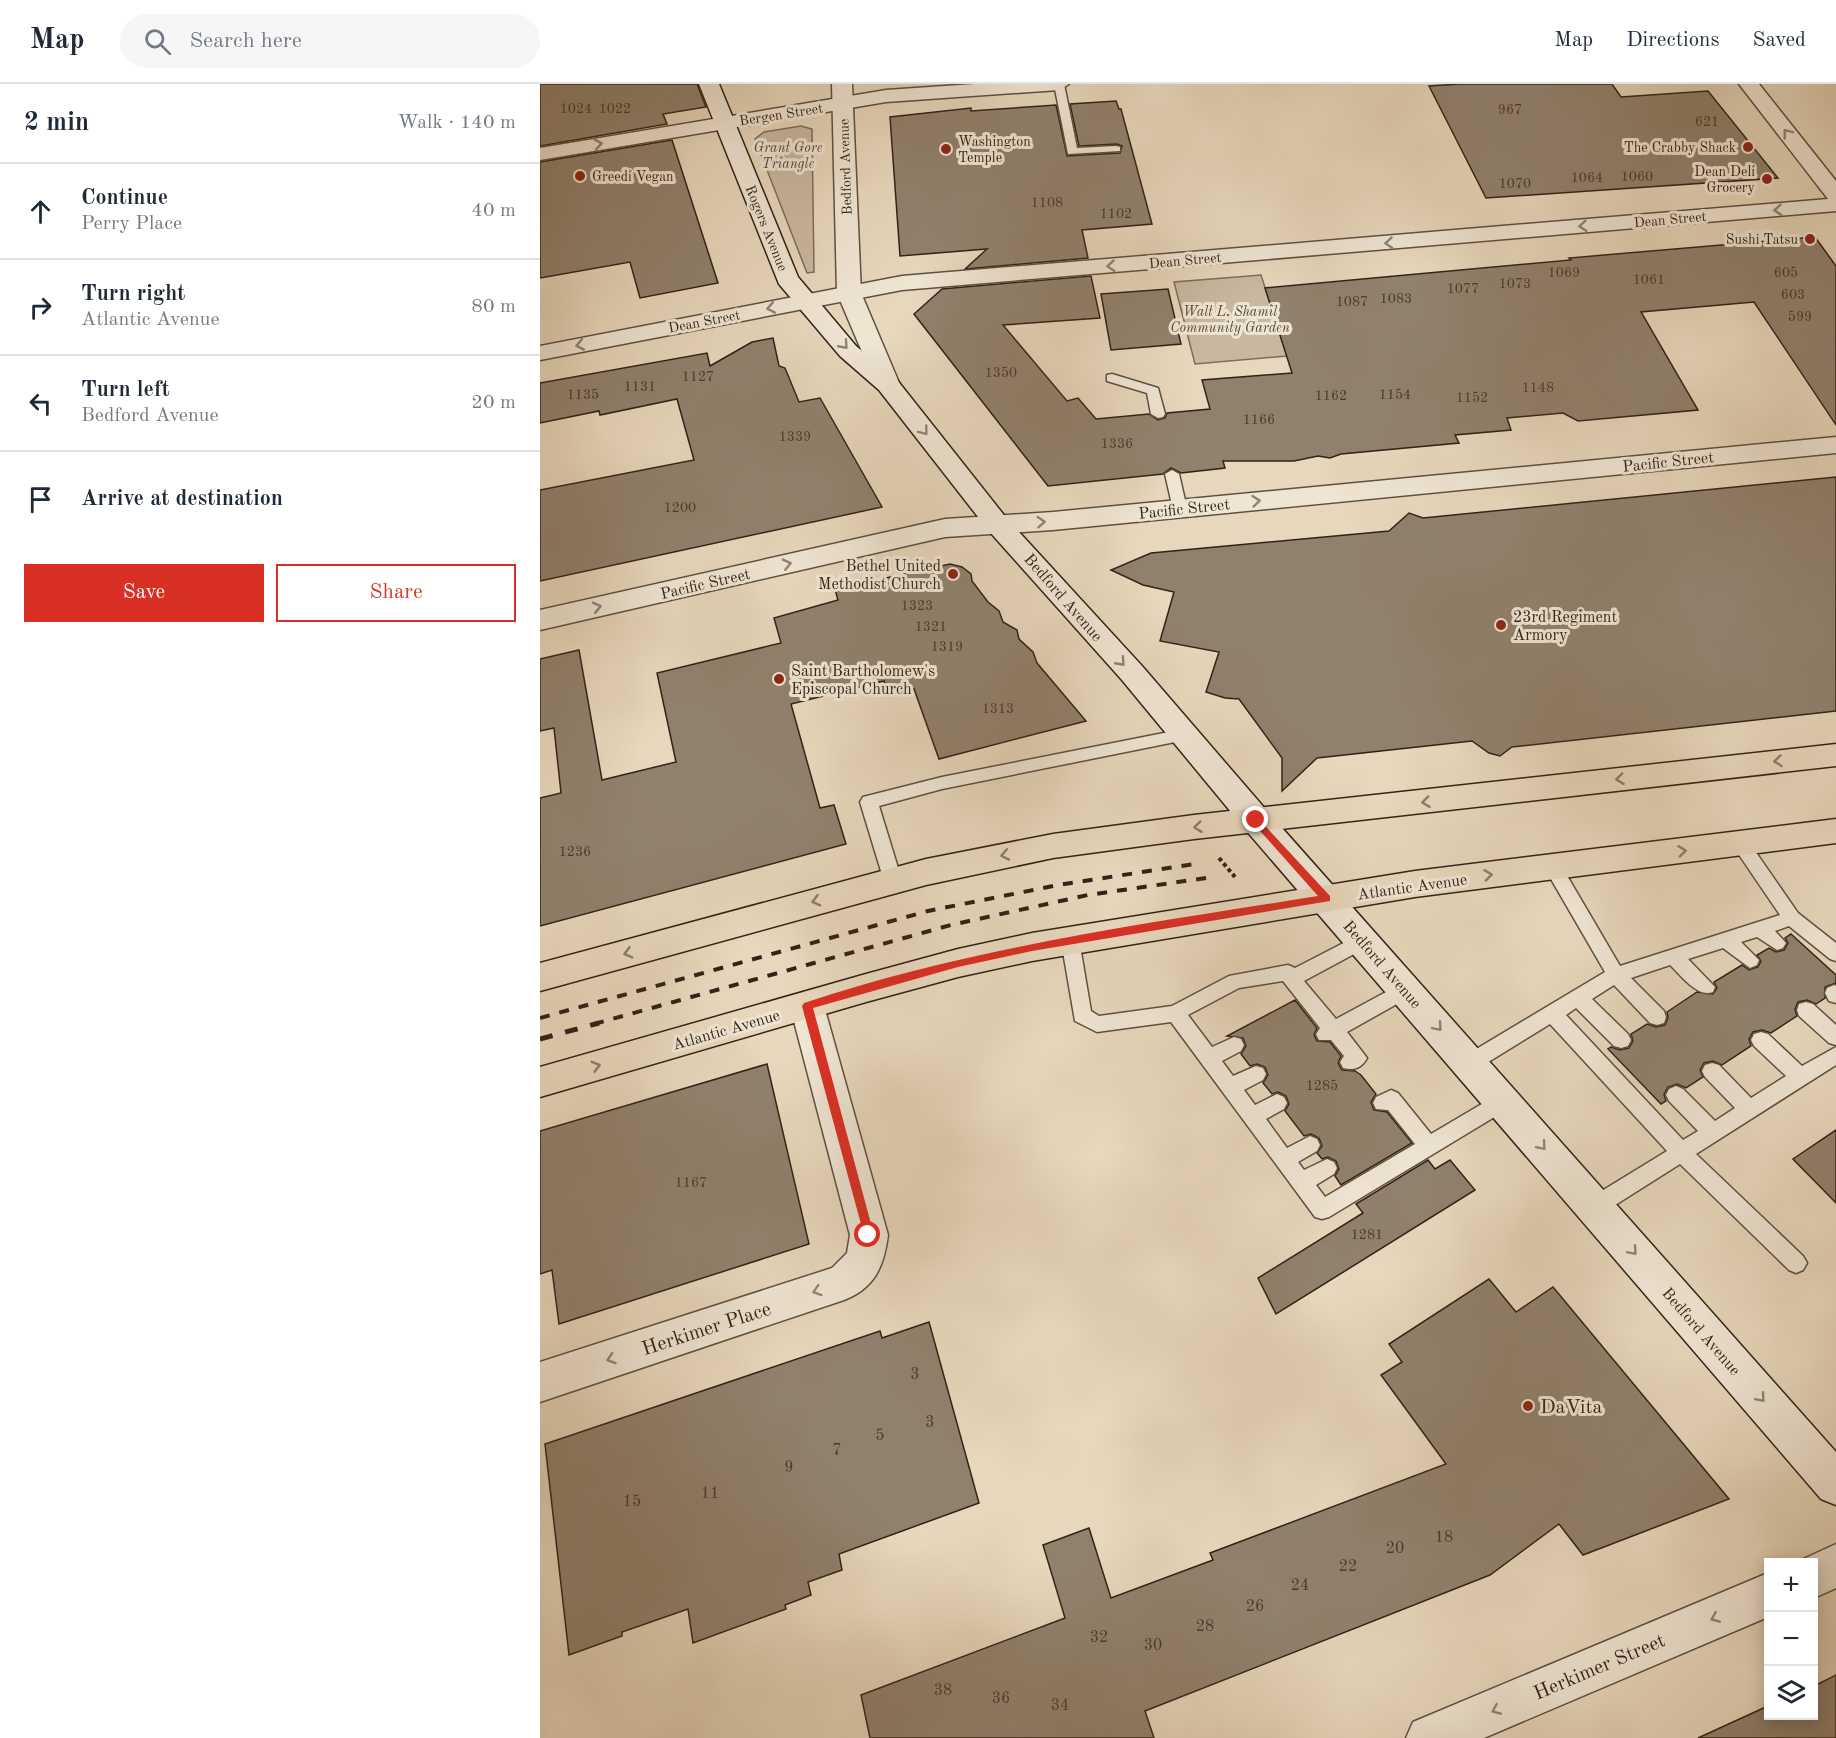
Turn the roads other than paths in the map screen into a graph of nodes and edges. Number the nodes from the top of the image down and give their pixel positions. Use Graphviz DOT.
graph roads {
  1 [pos="709,84"];
  2 [pos="1059,84"];
  3 [pos="1749,84"];
  4 [pos="842,94"];
  5 [pos="725,123"];
  6 [pos="1116,149"];
  7 [pos="540,154"];
  8 [pos="1836,195"];
  9 [pos="1836,205"];
  10 [pos="849,293"];
  11 [pos="805,302"];
  12 [pos="540,352"];
  13 [pos="1112,378"];
  14 [pos="888,385"];
  15 [pos="1158,414"];
  16 [pos="1836,445"];
  17 [pos="1172,474"];
  18 [pos="1180,509"];
  19 [pos="998,525"];
  20 [pos="540,620"];
  21 [pos="1184,735"];
  22 [pos="1836,755"];
  23 [pos="1256,820"];
  24 [pos="1836,831"];
  25 [pos="1740,843"];
  26 [pos="1553,867"];
  27 [pos="893,881"];
  28 [pos="1326,898"];
  29 [pos="1792,918"];
  30 [pos="1760,929"];
  31 [pos="1726,939"];
  32 [pos="1070,940"];
  33 [pos="1363,941"];
  34 [pos="1777,943"];
  35 [pos="1836,954"];
  36 [pos="1673,956"];
  37 [pos="1750,960"];
  38 [pos="1616,975"];
  39 [pos="540,977"];
  40 [pos="1292,979"];
  41 [pos="1706,987"];
  42 [pos="1406,990"];
  43 [pos="1578,997"];
  44 [pos="807,1006"];
  45 [pos="1806,1010"];
  46 [pos="1551,1012"];
  47 [pos="1175,1013"];
  48 [pos="1658,1017"];
  49 [pos="1330,1032"];
  50 [pos="1836,1037"];
  51 [pos="1621,1040"];
  52 [pos="1761,1040"];
  53 [pos="1234,1045"];
  54 [pos="1836,1055"];
  55 [pos="1209,1059"];
  56 [pos="1350,1062"];
  57 [pos="1470,1063"];
  58 [pos="1712,1071"];
  59 [pos="1256,1074"];
  60 [pos="1800,1077"];
  61 [pos="540,1082"];
  62 [pos="1230,1087"];
  63 [pos="1676,1095"];
  64 [pos="1504,1101"];
  65 [pos="1277,1103"];
  66 [pos="1383,1103"];
  67 [pos="1748,1108"];
  68 [pos="1252,1117"];
  69 [pos="1712,1131"];
  70 [pos="1310,1145"];
  71 [pos="1429,1146"];
  72 [pos="1680,1151"];
  73 [pos="1284,1160"];
  74 [pos="1327,1168"];
  75 [pos="1301,1183"];
  76 [pos="1594,1207"];
  77 [pos="1796,1263"];
  78 [pos="540,1382"];
  79 [pos="1835,1481"];
  80 [pos="1836,1566"];
  81 [pos="1818,1574"];
  82 [pos="1764,1597"];
  83 [pos="1429,1738"];
  1 -- 5 [label="street, Rogers Avenue"];
  2 -- 4 [label="street, Bergen Street"];
  2 -- 6 [label="lane"];
  8 -- 3 [label="street, one-way"];
  4 -- 5 [label="street, Bergen Street"];
  4 -- 10 [label="street, Bedford Avenue"];
  7 -- 5 [label="street, Bergen Street, one-way"];
  5 -- 11 [label="street, Rogers Avenue"];
  9 -- 10 [label="street, Dean Street, one-way"];
  10 -- 11 [label="street, Dean Street"];
  10 -- 14 [label="street, Bedford Avenue"];
  11 -- 12 [label="street, Dean Street, one-way"];
  11 -- 14 [label="street, Bedford Avenue, one-way"];
  13 -- 15 [label="lane"];
  14 -- 19 [label="street, Bedford Avenue, one-way"];
  18 -- 16 [label="street, Pacific Street, one-way"];
  17 -- 18 [label="lane"];
  19 -- 18 [label="street, Pacific Street, one-way"];
  20 -- 19 [label="street, Pacific Street, one-way"];
  19 -- 21 [label="street, Bedford Avenue, one-way"];
  21 -- 23 [label="street, Bedford Avenue"];
  21 -- 27 [label="lane"];
  22 -- 23 [label="main road, one-way"];
  23 -- 27 [label="main road, one-way"];
  23 -- 28 [label="street, Bedford Avenue"];
  24 -- 25 [label="main road, Atlantic Avenue"];
  26 -- 25 [label="main road, Atlantic Avenue, one-way"];
  25 -- 29 [label="lane"];
  28 -- 26 [label="main road, Atlantic Avenue, one-way"];
  26 -- 38 [label="lane"];
  27 -- 39 [label="main road, one-way"];
  28 -- 32 [label="main road, Atlantic Avenue"];
  28 -- 33 [label="street, Bedford Avenue"];
  29 -- 30 [label="lane"];
  29 -- 35 [label="lane"];
  30 -- 31 [label="lane"];
  30 -- 34 [label="lane"];
  31 -- 36 [label="lane"];
  31 -- 37 [label="lane"];
  32 -- 44 [label="main road, Atlantic Avenue"];
  32 -- 47 [label="lane"];
  33 -- 40 [label="lane"];
  33 -- 42 [label="street, Bedford Avenue"];
  36 -- 38 [label="lane"];
  36 -- 41 [label="lane"];
  38 -- 43 [label="lane"];
  38 -- 48 [label="lane"];
  40 -- 47 [label="lane"];
  40 -- 49 [label="lane"];
  42 -- 49 [label="lane"];
  42 -- 57 [label="street, Bedford Avenue, one-way"];
  43 -- 46 [label="lane"];
  43 -- 51 [label="lane"];
  61 -- 44 [label="main road, Atlantic Avenue, one-way"];
  44 -- 78 [label="street, Herkimer Place, one-way"];
  45 -- 50 [label="lane"];
  46 -- 57 [label="lane"];
  46 -- 72 [label="lane"];
  47 -- 55 [label="lane"];
  49 -- 56 [label="lane"];
  52 -- 60 [label="lane"];
  53 -- 55 [label="lane"];
  54 -- 60 [label="lane"];
  55 -- 62 [label="lane"];
  57 -- 64 [label="street, Bedford Avenue"];
  58 -- 67 [label="lane"];
  59 -- 62 [label="lane"];
  60 -- 67 [label="lane"];
  62 -- 68 [label="lane"];
  63 -- 69 [label="lane"];
  64 -- 71 [label="lane"];
  64 -- 76 [label="street, Bedford Avenue, one-way"];
  65 -- 68 [label="lane"];
  66 -- 71 [label="lane"];
  67 -- 69 [label="lane"];
  68 -- 73 [label="lane"];
  69 -- 72 [label="lane"];
  70 -- 73 [label="lane"];
  71 -- 75 [label="lane"];
  72 -- 76 [label="lane"];
  72 -- 77 [label="lane"];
  73 -- 75 [label="lane"];
  74 -- 75 [label="lane"];
  76 -- 79 [label="street, Bedford Avenue, one-way"];
  80 -- 81 [label="street"];
  82 -- 83 [label="street, Herkimer Street, one-way"];
}
